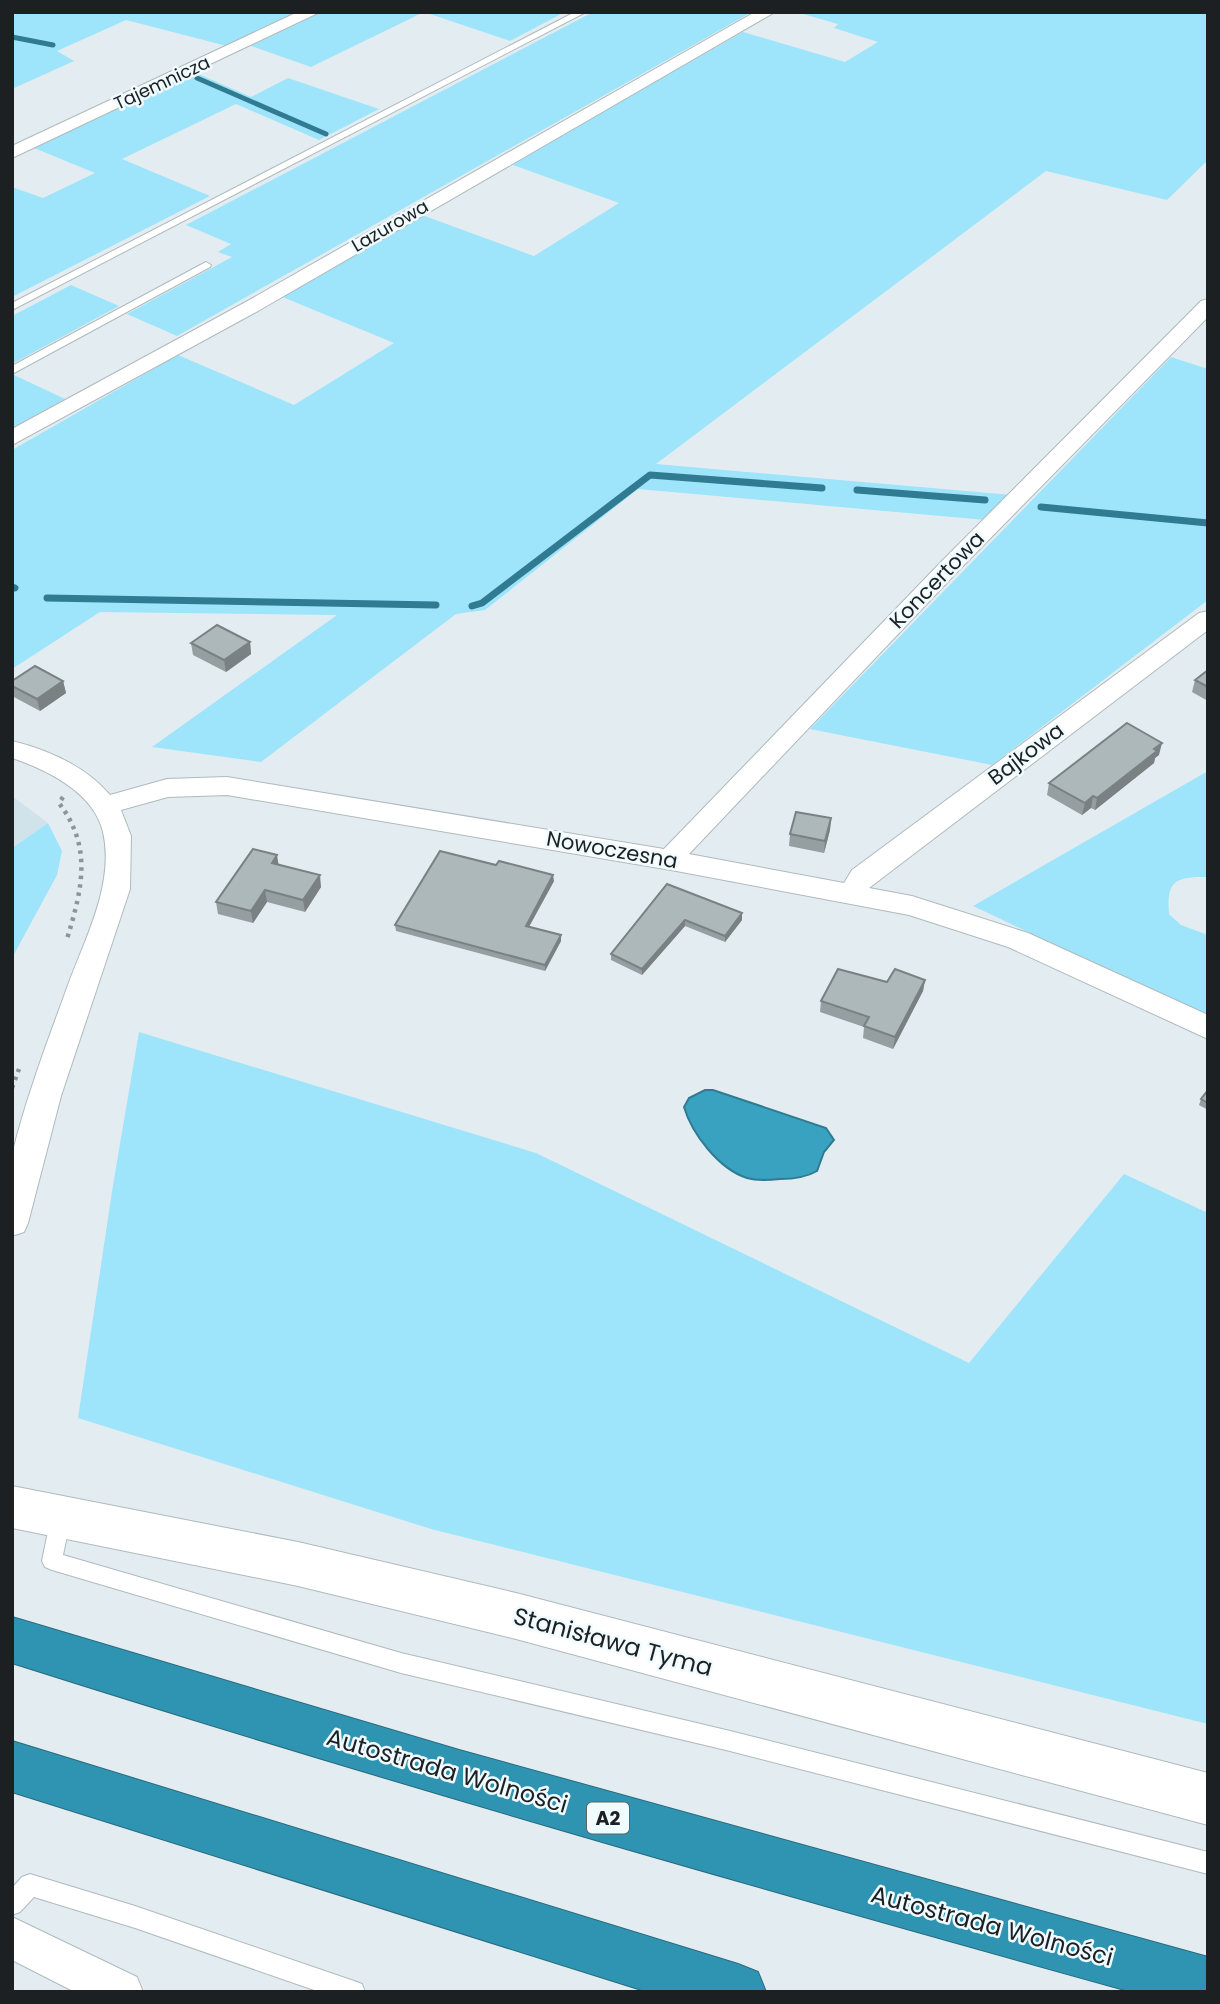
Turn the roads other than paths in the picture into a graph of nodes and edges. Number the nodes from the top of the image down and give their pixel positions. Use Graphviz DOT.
graph roads {
  1 [pos="312,12"];
  2 [pos="582,12"];
  3 [pos="767,12"];
  4 [pos="12,153"];
  5 [pos="206,265"];
  6 [pos="1208,305"];
  7 [pos="12,307"];
  8 [pos="12,372"];
  9 [pos="12,438"];
  10 [pos="1208,618"];
  11 [pos="12,749"];
  12 [pos="104,806"];
  13 [pos="671,860"];
  14 [pos="850,895"];
  15 [pos="1208,1028"];
  16 [pos="12,1223"];
  17 [pos="12,1507"];
  18 [pos="61,1517"];
  19 [pos="12,1640"];
  20 [pos="12,1766"];
  21 [pos="1208,1799"];
  22 [pos="1208,1863"];
  23 [pos="12,1903"];
  24 [pos="12,1938"];
  25 [pos="1208,1985"];
  26 [pos="122,1992"];
  27 [pos="354,1992"];
  28 [pos="738,1992"];
  1 -- 4 [label="street, Tajemnicza"];
  2 -- 7 [label="lane"];
  3 -- 9 [label="street, Lazurowa"];
  5 -- 8 [label="lane"];
  6 -- 13 [label="street, Koncertowa"];
  10 -- 14 [label="street, Bajkowa"];
  11 -- 12 [label="street"];
  12 -- 13 [label="street, Nowoczesna"];
  12 -- 16 [label="street"];
  13 -- 14 [label="street, Nowoczesna"];
  14 -- 15 [label="street, Nowoczesna"];
  17 -- 18 [label="street, Stanisława Tyma"];
  18 -- 21 [label="street, Stanisława Tyma"];
  18 -- 22 [label="lane"];
  19 -- 25 [label="highway, Autostrada Wolności / A2"];
  20 -- 28 [label="highway"];
  23 -- 27 [label="lane"];
  24 -- 26 [label="street"];
}
